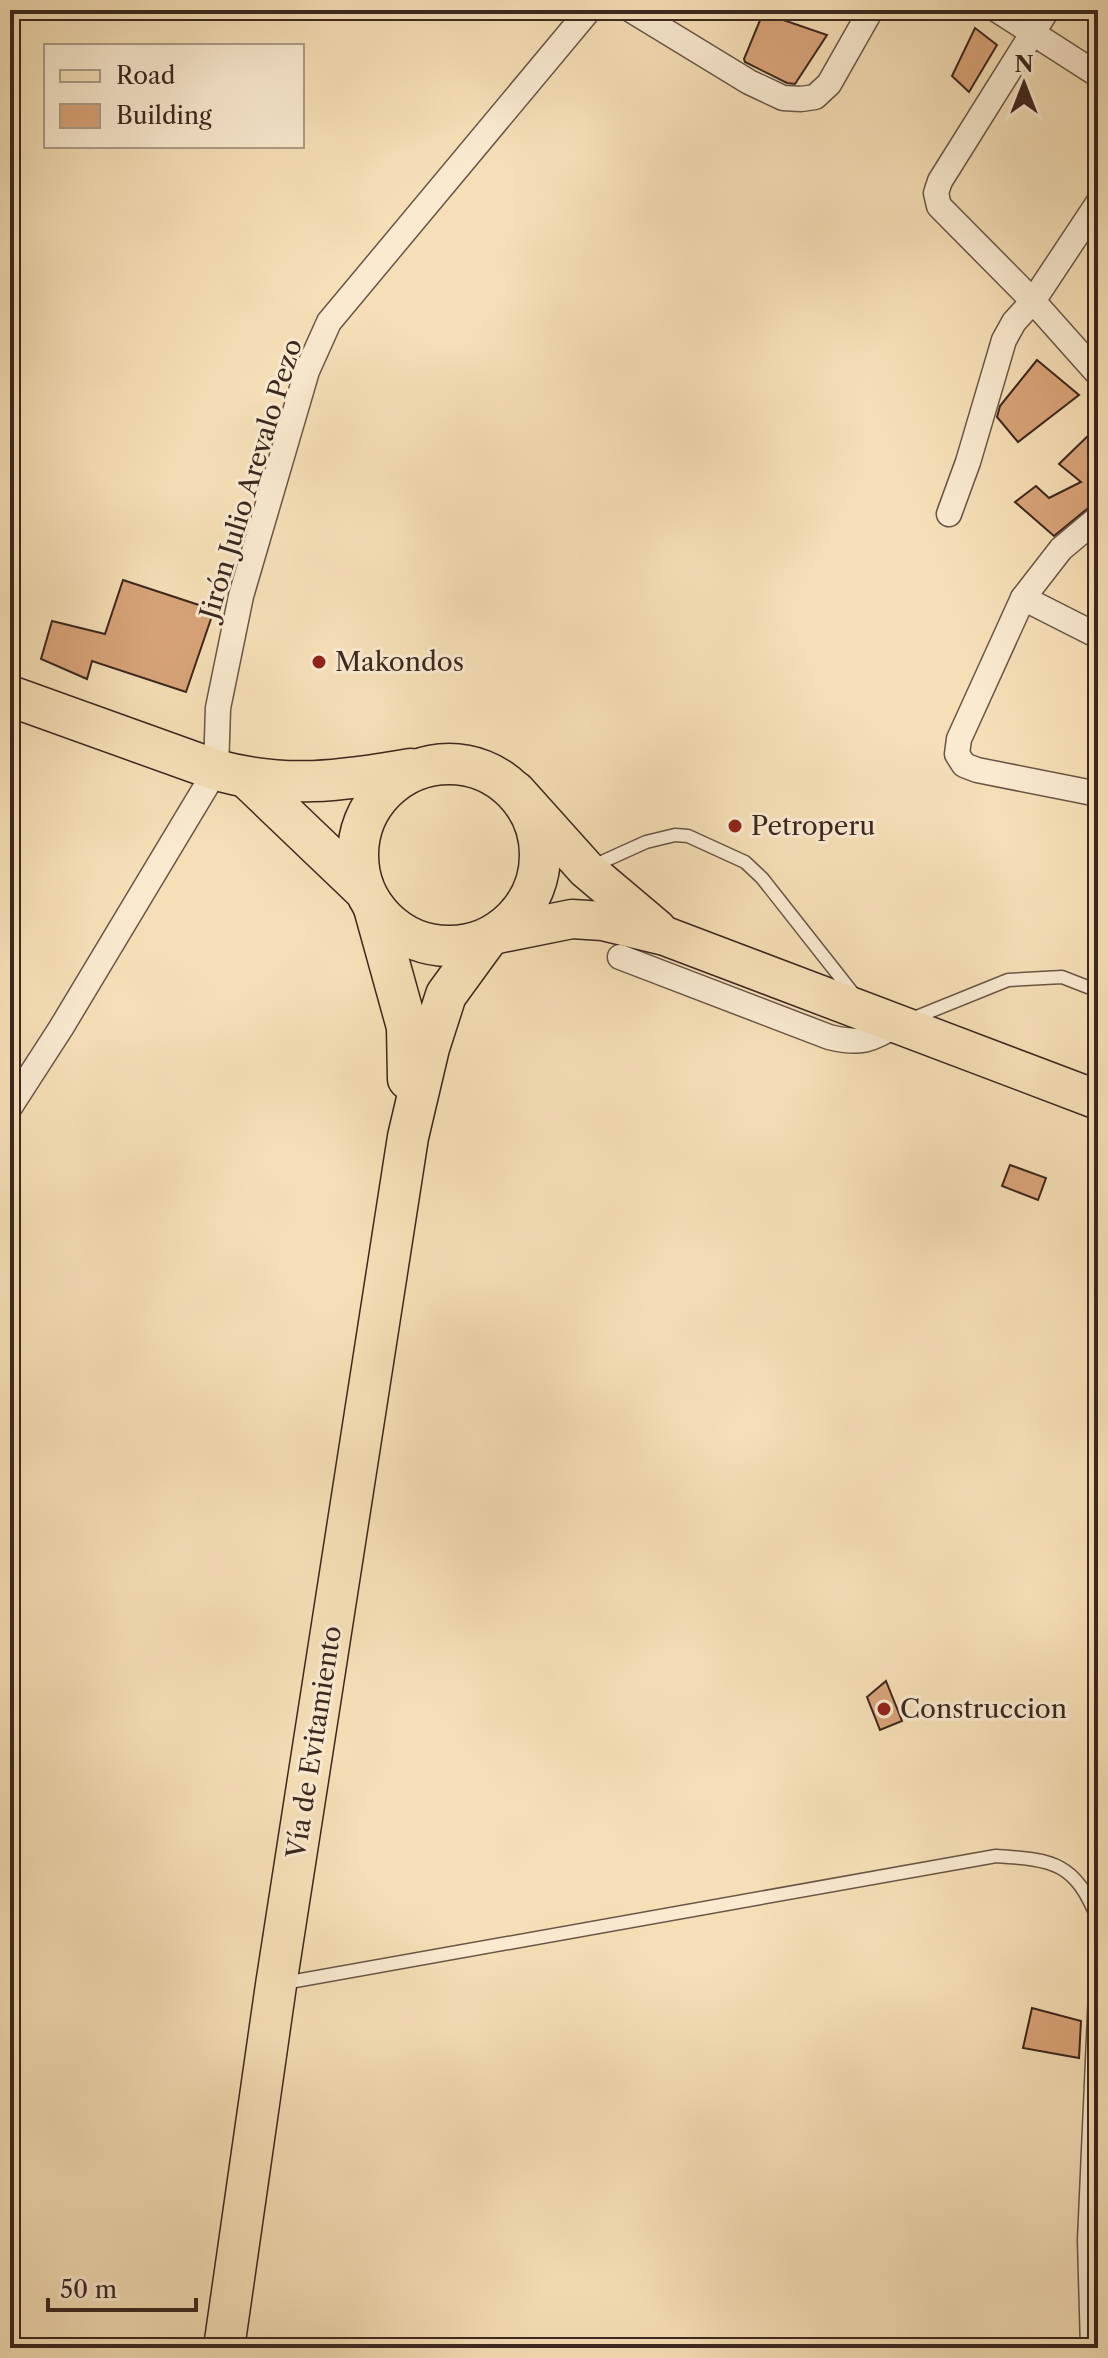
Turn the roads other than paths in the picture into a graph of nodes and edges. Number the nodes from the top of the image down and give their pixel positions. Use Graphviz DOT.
graph roads {
  1 [pos="589,10"];
  2 [pos="631,10"];
  3 [pos="871,10"];
  4 [pos="997,10"];
  5 [pos="1047,10"];
  6 [pos="1032,33"];
  7 [pos="1098,75"];
  8 [pos="1098,203"];
  9 [pos="1033,301"];
  10 [pos="1098,374"];
  11 [pos="949,514"];
  12 [pos="1098,518"];
  13 [pos="1023,598"];
  14 [pos="1098,636"];
  15 [pos="10,696"];
  16 [pos="429,766"];
  17 [pos="231,774"];
  18 [pos="516,791"];
  19 [pos="1098,794"];
  20 [pos="586,869"];
  21 [pos="369,898"];
  22 [pos="665,936"];
  23 [pos="492,937"];
  24 [pos="620,957"];
  25 [pos="1098,991"];
  26 [pos="883,1018"];
  27 [pos="1098,1100"];
  28 [pos="10,1107"];
  29 [pos="408,1137"];
  30 [pos="1098,1922"];
  31 [pos="276,1985"];
  32 [pos="224,2348"];
  33 [pos="1087,2348"];
  1 -- 17 [label="street, Jirón Julio Arevalo Pezo"];
  2 -- 3 [label="street"];
  4 -- 6 [label="street"];
  5 -- 6 [label="street"];
  6 -- 7 [label="street"];
  6 -- 9 [label="street"];
  8 -- 9 [label="street"];
  9 -- 10 [label="street"];
  9 -- 11 [label="street"];
  12 -- 13 [label="street"];
  13 -- 14 [label="street"];
  13 -- 19 [label="street"];
  15 -- 17 [label="highway"];
  16 -- 17 [label="highway"];
  16 -- 18 [label="highway"];
  16 -- 21 [label="highway"];
  17 -- 21 [label="highway"];
  17 -- 28 [label="street"];
  18 -- 20 [label="main road"];
  18 -- 23 [label="highway"];
  20 -- 22 [label="main road"];
  20 -- 26 [label="lane"];
  21 -- 23 [label="highway"];
  21 -- 29 [label="highway, Vía de Evitamiento"];
  22 -- 23 [label="main road"];
  22 -- 26 [label="main road"];
  23 -- 29 [label="highway, Vía de Evitamiento"];
  24 -- 26 [label="street"];
  25 -- 26 [label="lane"];
  26 -- 27 [label="main road"];
  29 -- 31 [label="highway, Vía de Evitamiento"];
  30 -- 31 [label="lane"];
  30 -- 33 [label="lane"];
  31 -- 32 [label="highway, Vía de Evitamiento"];
}
